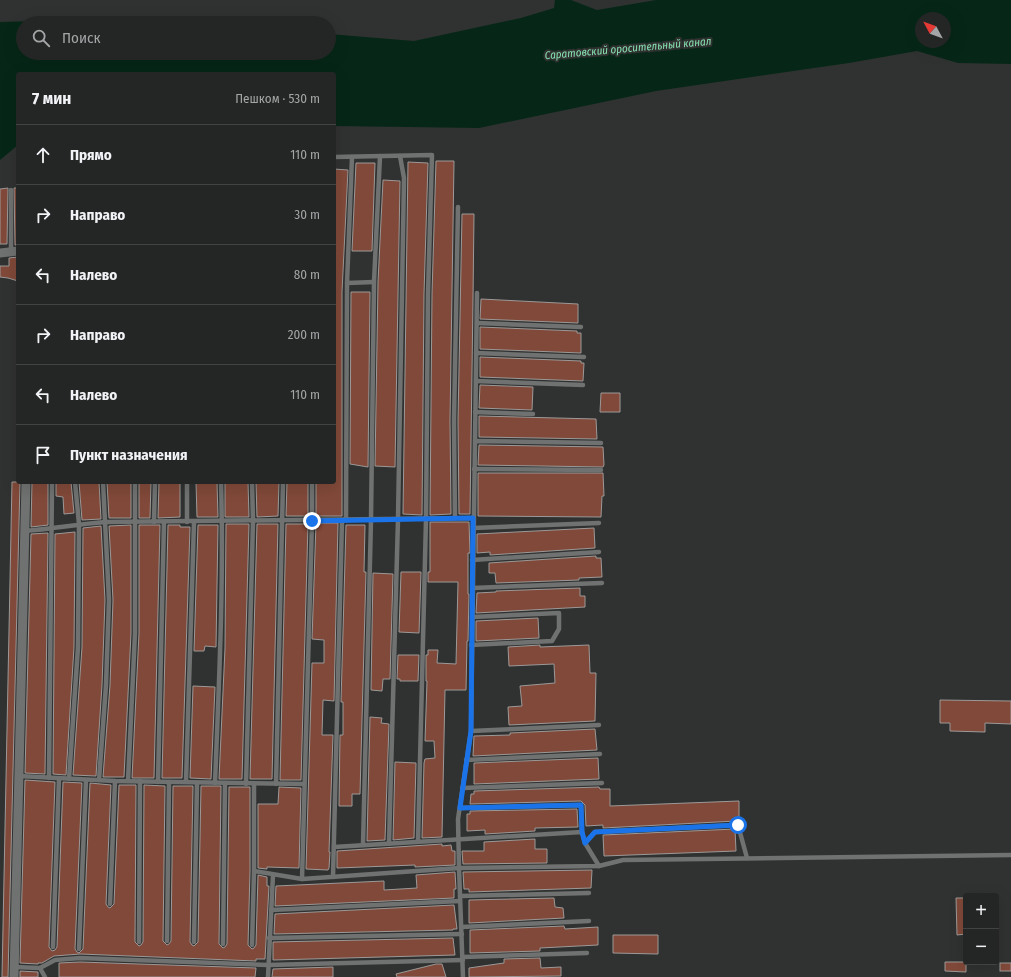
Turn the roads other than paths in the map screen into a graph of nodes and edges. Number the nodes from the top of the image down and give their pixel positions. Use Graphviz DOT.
graph roads {
  1 [pos="380,156"];
  2 [pos="400,156"];
  3 [pos="336,157"];
  4 [pos="352,157"];
  5 [pos="11,190"];
  6 [pos="458,207"];
  7 [pos="15,251"];
  8 [pos="0,253"];
  9 [pos="374,282"];
  10 [pos="347,283"];
  11 [pos="477,293"];
  12 [pos="477,323"];
  13 [pos="581,328"];
  14 [pos="476,353"];
  15 [pos="584,357"];
  16 [pos="476,381"];
  17 [pos="583,385"];
  18 [pos="476,412"];
  19 [pos="533,414"];
  20 [pos="475,441"];
  21 [pos="601,443"];
  22 [pos="474,469"];
  23 [pos="600,470"];
  24 [pos="26,484"];
  25 [pos="52,484"];
  26 [pos="75,484"];
  27 [pos="103,484"];
  28 [pos="135,484"];
  29 [pos="155,484"];
  30 [pos="187,484"];
  31 [pos="222,484"];
  32 [pos="252,484"];
  33 [pos="283,484"];
  34 [pos="312,484"];
  35 [pos="426,518"];
  36 [pos="455,518"];
  37 [pos="473,518"];
  38 [pos="398,519"];
  39 [pos="344,520"];
  40 [pos="371,520"];
  41 [pos="222,521"];
  42 [pos="252,521"];
  43 [pos="283,521"];
  44 [pos="312,521"];
  45 [pos="105,522"];
  46 [pos="135,522"];
  47 [pos="154,522"];
  48 [pos="164,522"];
  49 [pos="187,522"];
  50 [pos="194,522"];
  51 [pos="599,523"];
  52 [pos="79,524"];
  53 [pos="473,528"];
  54 [pos="51,529"];
  55 [pos="25,531"];
  56 [pos="599,552"];
  57 [pos="472,560"];
  58 [pos="602,583"];
  59 [pos="472,588"];
  60 [pos="472,617"];
  61 [pos="472,646"];
  62 [pos="599,725"];
  63 [pos="471,731"];
  64 [pos="600,754"];
  65 [pos="466,760"];
  66 [pos="19,776"];
  67 [pos="49,778"];
  68 [pos="59,778"];
  69 [pos="69,779"];
  70 [pos="86,780"];
  71 [pos="99,780"];
  72 [pos="115,781"];
  73 [pos="128,781"];
  74 [pos="140,781"];
  75 [pos="158,782"];
  76 [pos="169,782"];
  77 [pos="186,782"];
  78 [pos="197,783"];
  79 [pos="215,783"];
  80 [pos="225,783"];
  81 [pos="602,783"];
  82 [pos="246,784"];
  83 [pos="254,784"];
  84 [pos="276,784"];
  85 [pos="304,784"];
  86 [pos="462,788"];
  87 [pos="460,808"];
  88 [pos="582,832"];
  89 [pos="459,840"];
  90 [pos="418,842"];
  91 [pos="585,843"];
  92 [pos="389,844"];
  93 [pos="363,845"];
  94 [pos="334,847"];
  95 [pos="1011,855"];
  96 [pos="747,858"];
  97 [pos="600,866"];
  98 [pos="459,868"];
  99 [pos="254,871"];
  100 [pos="273,875"];
  101 [pos="333,877"];
  102 [pos="302,879"];
  103 [pos="589,893"];
  104 [pos="460,899"];
  105 [pos="110,904"];
  106 [pos="271,910"];
  107 [pos="589,921"];
  108 [pos="461,927"];
  109 [pos="462,934"];
  110 [pos="269,938"];
  111 [pos="167,941"];
  112 [pos="139,942"];
  113 [pos="194,942"];
  114 [pos="223,944"];
  115 [pos="252,945"];
  116 [pos="53,947"];
  117 [pos="79,949"];
  118 [pos="587,953"];
  119 [pos="463,959"];
  120 [pos="268,965"];
  121 [pos="14,967"];
  122 [pos="40,968"];
  123 [pos="14,977"];
  124 [pos="45,977"];
  125 [pos="268,977"];
  126 [pos="463,977"];
  1 -- 2 [label="lane"];
  1 -- 4 [label="lane"];
  1 -- 9 [label="lane"];
  2 -- 35 [label="lane"];
  2 -- 38 [label="lane"];
  3 -- 4 [label="lane"];
  4 -- 10 [label="lane"];
  5 -- 7 [label="lane"];
  6 -- 36 [label="lane"];
  7 -- 8 [label="street"];
  9 -- 10 [label="lane"];
  9 -- 40 [label="lane"];
  10 -- 39 [label="lane"];
  11 -- 12 [label="lane"];
  12 -- 13 [label="lane"];
  12 -- 14 [label="lane"];
  14 -- 15 [label="lane"];
  14 -- 16 [label="lane"];
  16 -- 17 [label="lane"];
  16 -- 18 [label="lane"];
  18 -- 19 [label="lane"];
  18 -- 20 [label="lane"];
  20 -- 21 [label="lane"];
  20 -- 22 [label="lane"];
  22 -- 23 [label="lane"];
  22 -- 37 [label="lane"];
  24 -- 55 [label="street"];
  25 -- 54 [label="lane"];
  26 -- 52 [label="lane"];
  27 -- 45 [label="lane"];
  28 -- 46 [label="lane"];
  29 -- 47 [label="lane"];
  30 -- 49 [label="lane"];
  31 -- 41 [label="lane"];
  32 -- 42 [label="lane"];
  33 -- 43 [label="lane"];
  34 -- 44 [label="lane"];
  35 -- 36 [label="lane"];
  35 -- 38 [label="lane"];
  35 -- 90 [label="lane"];
  36 -- 37 [label="lane"];
  37 -- 53 [label="lane"];
  38 -- 40 [label="lane"];
  38 -- 92 [label="lane"];
  39 -- 40 [label="lane"];
  39 -- 44 [label="lane"];
  39 -- 94 [label="lane"];
  40 -- 93 [label="lane"];
  41 -- 42 [label="lane"];
  41 -- 50 [label="lane"];
  41 -- 79 [label="lane"];
  42 -- 43 [label="lane"];
  42 -- 82 [label="lane"];
  43 -- 44 [label="lane"];
  43 -- 84 [label="lane"];
  44 -- 85 [label="lane"];
  45 -- 46 [label="lane"];
  45 -- 52 [label="lane"];
  45 -- 71 [label="lane"];
  46 -- 47 [label="lane"];
  46 -- 73 [label="lane"];
  47 -- 48 [label="lane"];
  48 -- 49 [label="lane"];
  48 -- 75 [label="lane"];
  49 -- 50 [label="lane"];
  50 -- 77 [label="lane"];
  51 -- 53 [label="lane"];
  52 -- 54 [label="lane"];
  52 -- 69 [label="lane"];
  53 -- 57 [label="lane"];
  54 -- 55 [label="lane"];
  54 -- 67 [label="lane"];
  55 -- 66 [label="street"];
  56 -- 57 [label="lane"];
  57 -- 59 [label="lane"];
  58 -- 59 [label="lane"];
  59 -- 60 [label="lane"];
  60 -- 61 [label="lane"];
  60 -- 61 [label="lane"];
  61 -- 63 [label="lane"];
  62 -- 63 [label="lane"];
  63 -- 65 [label="lane"];
  64 -- 65 [label="lane"];
  65 -- 86 [label="lane"];
  66 -- 67 [label="lane"];
  66 -- 121 [label="street"];
  67 -- 68 [label="lane"];
  68 -- 69 [label="lane"];
  68 -- 116 [label="lane"];
  69 -- 70 [label="lane"];
  70 -- 71 [label="lane"];
  70 -- 117 [label="lane"];
  71 -- 72 [label="lane"];
  72 -- 73 [label="lane"];
  72 -- 105 [label="lane"];
  73 -- 74 [label="lane"];
  74 -- 75 [label="lane"];
  74 -- 112 [label="lane"];
  75 -- 76 [label="lane"];
  76 -- 77 [label="lane"];
  76 -- 111 [label="lane"];
  77 -- 78 [label="lane"];
  78 -- 79 [label="lane"];
  78 -- 113 [label="lane"];
  79 -- 80 [label="lane"];
  80 -- 82 [label="lane"];
  80 -- 114 [label="lane"];
  81 -- 86 [label="lane"];
  82 -- 83 [label="lane"];
  83 -- 84 [label="lane"];
  83 -- 99 [label="lane"];
  84 -- 85 [label="lane"];
  85 -- 102 [label="lane"];
  86 -- 87 [label="lane"];
  87 -- 88 [label="lane"];
  87 -- 89 [label="lane"];
  88 -- 89 [label="lane"];
  88 -- 91 [label="lane"];
  89 -- 90 [label="lane"];
  89 -- 98 [label="lane"];
  90 -- 92 [label="lane"];
  91 -- 96 [label="lane"];
  91 -- 97 [label="lane"];
  92 -- 93 [label="lane"];
  93 -- 94 [label="lane"];
  94 -- 101 [label="lane"];
  95 -- 96 [label="lane"];
  96 -- 97 [label="lane"];
  97 -- 98 [label="lane"];
  98 -- 101 [label="lane"];
  98 -- 104 [label="lane"];
  99 -- 100 [label="lane"];
  99 -- 115 [label="lane"];
  100 -- 102 [label="lane"];
  100 -- 106 [label="lane"];
  101 -- 102 [label="lane"];
  103 -- 104 [label="lane"];
  104 -- 106 [label="lane"];
  104 -- 108 [label="lane"];
  106 -- 110 [label="lane"];
  107 -- 108 [label="lane"];
  108 -- 109 [label="lane"];
  109 -- 110 [label="lane"];
  109 -- 119 [label="lane"];
  110 -- 120 [label="lane"];
  118 -- 119 [label="lane"];
  119 -- 120 [label="lane"];
  119 -- 126 [label="lane"];
  120 -- 122 [label="lane"];
  120 -- 125 [label="lane"];
  121 -- 122 [label="lane"];
  121 -- 123 [label="street"];
  122 -- 124 [label="lane"];
}
